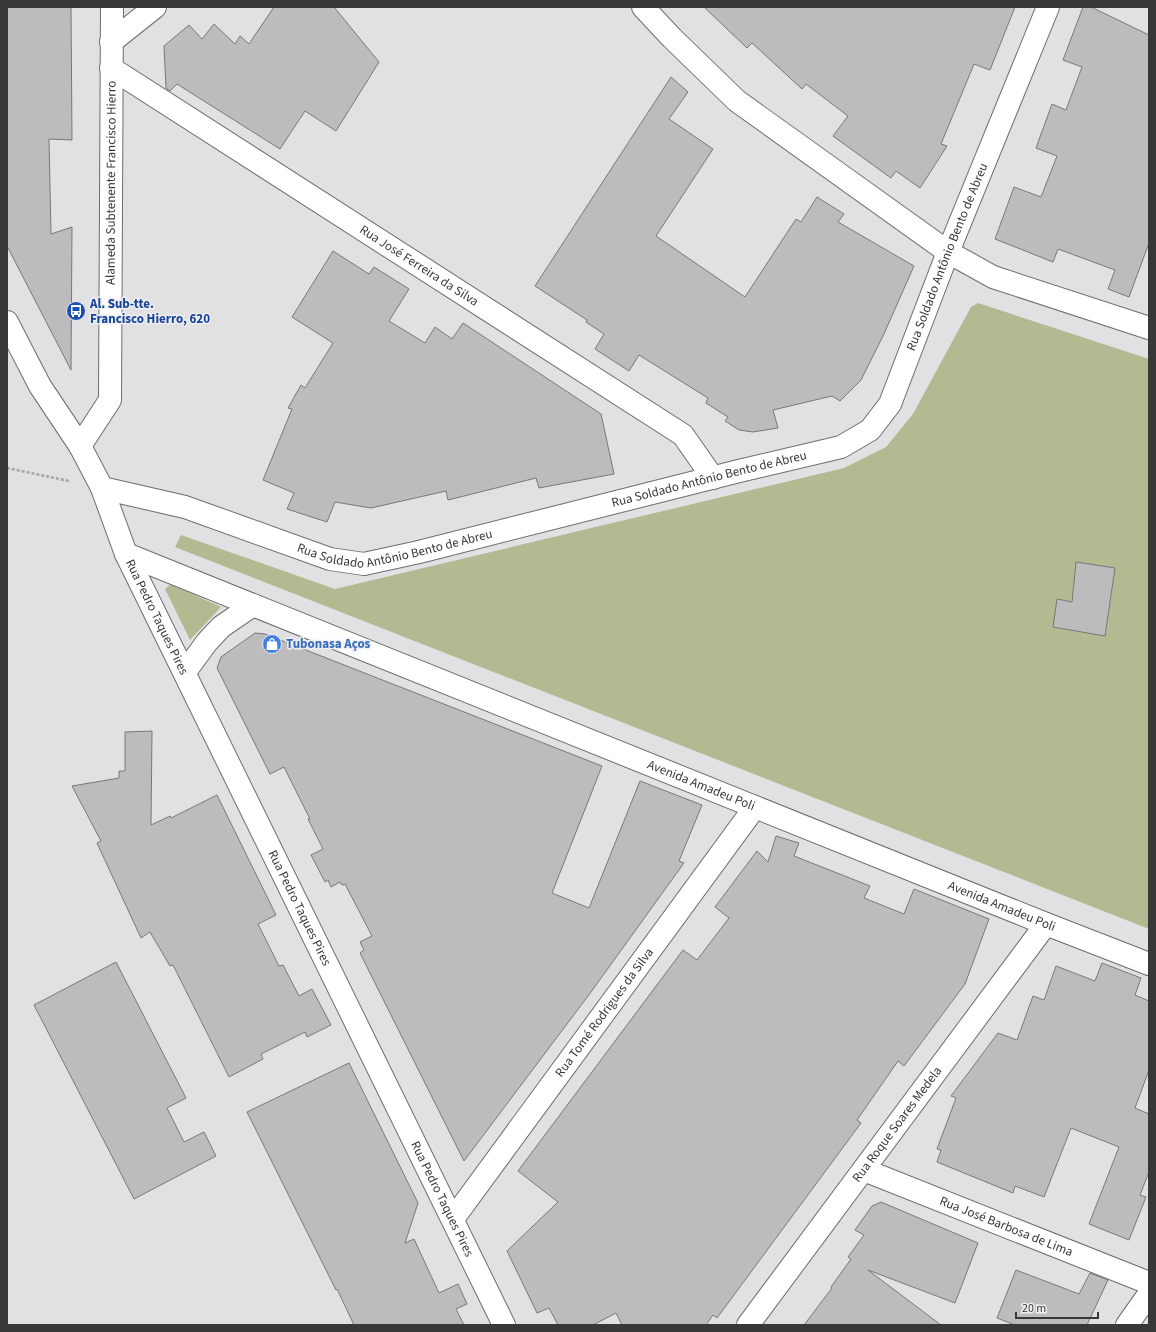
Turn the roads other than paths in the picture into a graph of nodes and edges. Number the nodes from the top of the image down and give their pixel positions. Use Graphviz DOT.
graph roads {
  1 [pos="112,7"];
  2 [pos="155,7"];
  3 [pos="643,7"];
  4 [pos="1048,7"];
  5 [pos="111,42"];
  6 [pos="111,68"];
  7 [pos="948,252"];
  8 [pos="7,322"];
  9 [pos="1149,328"];
  10 [pos="80,446"];
  11 [pos="713,478"];
  12 [pos="102,488"];
  13 [pos="126,554"];
  14 [pos="253,606"];
  15 [pos="185,672"];
  16 [pos="755,806"];
  17 [pos="1046,924"];
  18 [pos="1149,964"];
  19 [pos="864,1170"];
  20 [pos="453,1219"];
  21 [pos="1149,1283"];
  22 [pos="1149,1294"];
  23 [pos="504,1325"];
  24 [pos="748,1325"];
  25 [pos="1127,1325"];
  1 -- 5 [label="street, Alameda Subtenente Francisco Hierro"];
  2 -- 5 [label="street"];
  3 -- 7 [label="street"];
  4 -- 7 [label="street, Rua Soldado Antônio Bento de Abreu"];
  5 -- 6 [label="street, Alameda Subtenente Francisco Hierro"];
  6 -- 10 [label="street, Alameda Subtenente Francisco Hierro"];
  6 -- 11 [label="street, Rua José Ferreira da Silva"];
  7 -- 9 [label="street"];
  7 -- 11 [label="street, Rua Soldado Antônio Bento de Abreu"];
  8 -- 10 [label="street, Rua Pedro Taques Pires"];
  10 -- 12 [label="street, Rua Pedro Taques Pires"];
  11 -- 12 [label="street, Rua Soldado Antônio Bento de Abreu"];
  12 -- 13 [label="street, Rua Pedro Taques Pires"];
  13 -- 14 [label="street, Avenida Amadeu Poli"];
  13 -- 15 [label="street, Rua Pedro Taques Pires"];
  14 -- 15 [label="street"];
  14 -- 16 [label="street, Avenida Amadeu Poli"];
  15 -- 20 [label="street, Rua Pedro Taques Pires"];
  16 -- 17 [label="street, Avenida Amadeu Poli"];
  16 -- 20 [label="street, Rua Tomé Rodrigues da Silva"];
  17 -- 18 [label="street, Avenida Amadeu Poli"];
  17 -- 19 [label="street, Rua Roque Soares Medela"];
  19 -- 21 [label="street, Rua José Barbosa de Lima"];
  19 -- 24 [label="street, Rua Roque Soares Medela"];
  20 -- 23 [label="street, Rua Pedro Taques Pires"];
  22 -- 25 [label="street"];
}
